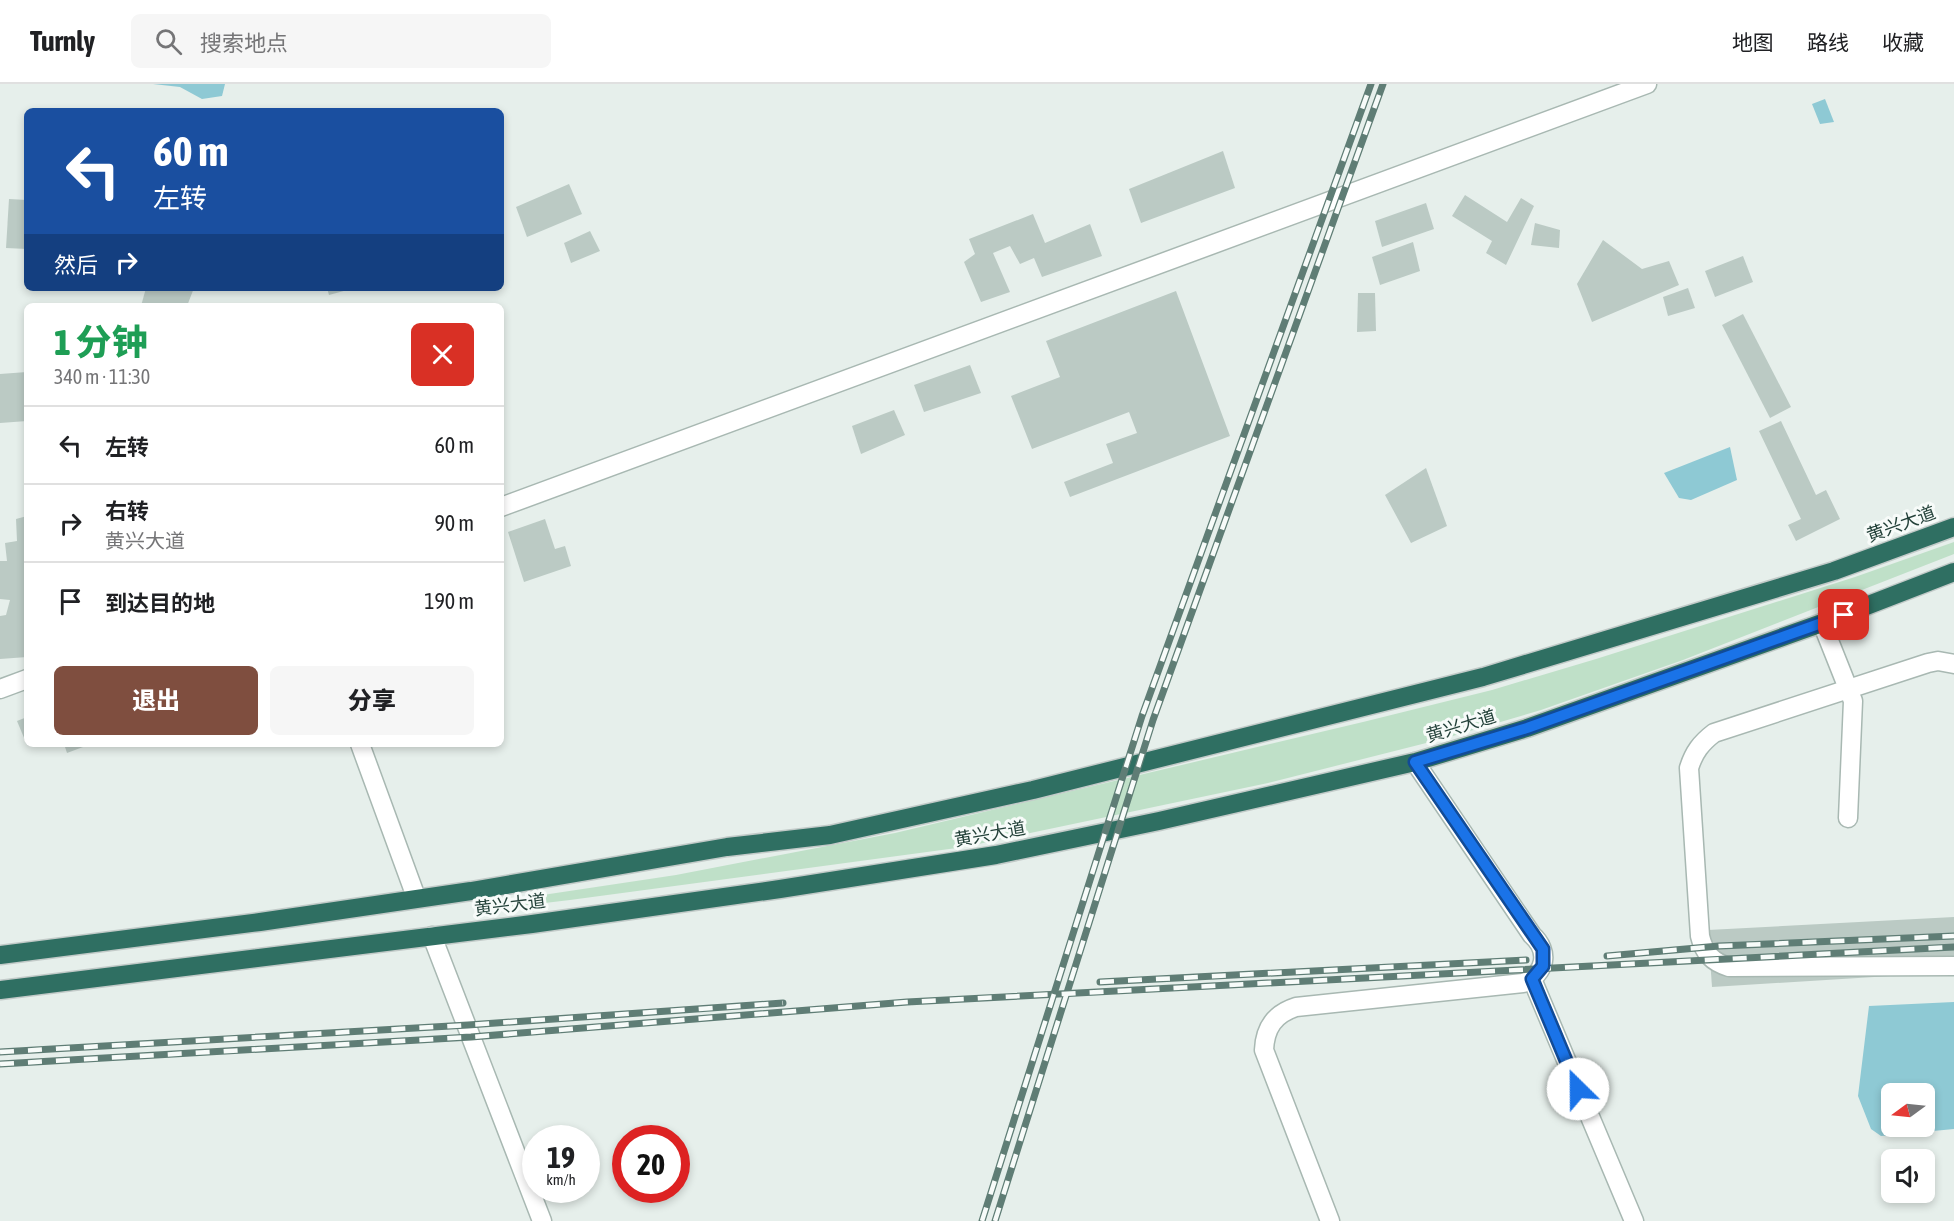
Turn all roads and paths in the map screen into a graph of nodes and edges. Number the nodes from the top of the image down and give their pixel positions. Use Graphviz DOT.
graph roads {
  1 [pos="1647,84"];
  2 [pos="504,506"];
  3 [pos="1954,527"];
  4 [pos="1954,572"];
  5 [pos="1822,624"];
  6 [pos="1954,664"];
  7 [pos="24,680"];
  8 [pos="1849,688"];
  9 [pos="0,689"];
  10 [pos="361,747"];
  11 [pos="1415,762"];
  12 [pos="1848,818"];
  13 [pos="416,897"];
  14 [pos="432,936"];
  15 [pos="0,955"];
  16 [pos="1954,966"];
  17 [pos="1532,979"];
  18 [pos="0,990"];
  19 [pos="543,1221"];
  20 [pos="1330,1221"];
  21 [pos="1634,1221"];
  1 -- 2 [label="street"];
  3 -- 13 [label="highway, 黄兴大道"];
  4 -- 5 [label="highway, 黄兴大道"];
  5 -- 8 [label="street"];
  5 -- 11 [label="highway, 黄兴大道"];
  6 -- 8 [label="street"];
  7 -- 9 [label="street"];
  8 -- 12 [label="street"];
  8 -- 16 [label="street"];
  10 -- 13 [label="street"];
  11 -- 14 [label="highway, 黄兴大道"];
  11 -- 17 [label="street"];
  13 -- 15 [label="highway, 黄兴大道"];
  14 -- 18 [label="highway, 黄兴大道"];
  14 -- 19 [label="street"];
  17 -- 20 [label="street"];
  17 -- 21 [label="street"];
}
